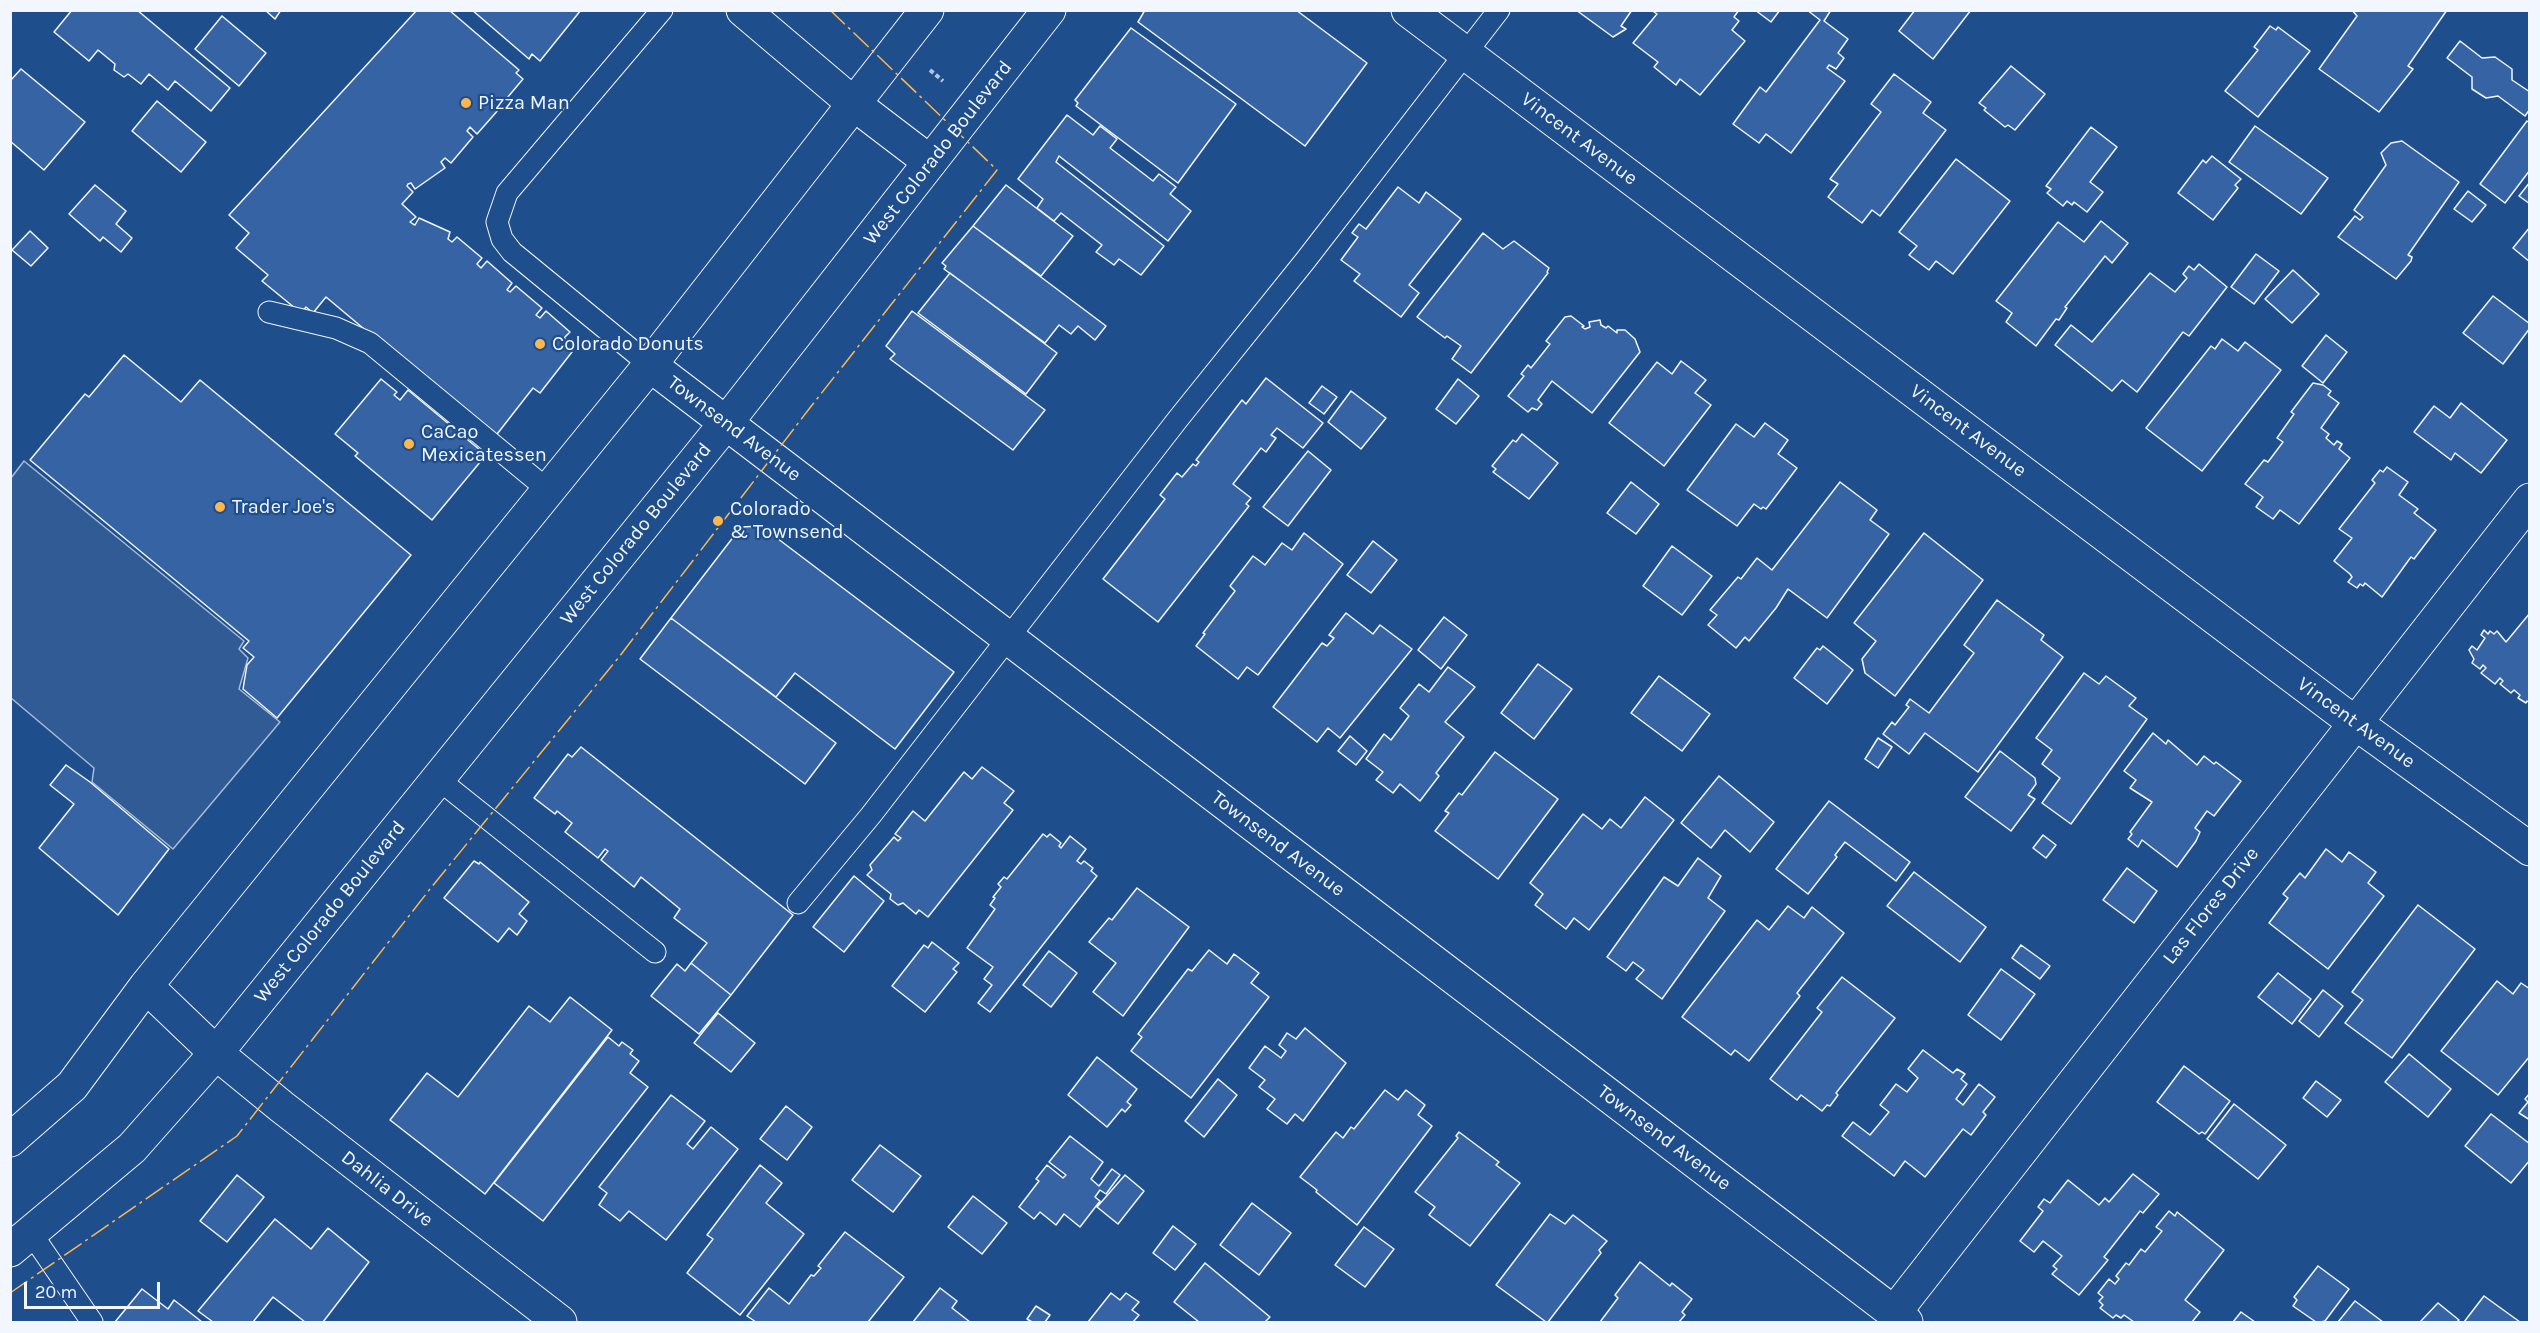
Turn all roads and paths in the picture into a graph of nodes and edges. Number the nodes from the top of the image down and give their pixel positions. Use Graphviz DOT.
graph roads {
  1 [pos="662,10"];
  2 [pos="743,10"];
  3 [pos="927,10"];
  4 [pos="1049,10"];
  5 [pos="1408,10"];
  6 [pos="1500,10"];
  7 [pos="1466,54"];
  8 [pos="923,64"];
  9 [pos="949,85"];
  10 [pos="854,104"];
  11 [pos="930,162"];
  12 [pos="269,312"];
  13 [pos="650,365"];
  14 [pos="726,423"];
  15 [pos="548,490"];
  16 [pos="2529,500"];
  17 [pos="1007,638"];
  18 [pos="2355,723"];
  19 [pos="438,779"];
  20 [pos="2529,849"];
  21 [pos="798,903"];
  22 [pos="655,952"];
  23 [pos="146,986"];
  24 [pos="216,1053"];
  25 [pos="10,1140"];
  26 [pos="21,1241"];
  27 [pos="1900,1318"];
  28 [pos="92,1323"];
  29 [pos="560,1323"];
  1 -- 13 [label="lane"];
  2 -- 10 [label="street"];
  3 -- 10 [label="street"];
  4 -- 11 [label="street, West Colorado Boulevard"];
  5 -- 7 [label="street, Vincent Avenue"];
  6 -- 7 [label="lane"];
  7 -- 17 [label="lane"];
  7 -- 18 [label="street, Vincent Avenue"];
  8 -- 9 [label="path"];
  10 -- 11 [label="street"];
  10 -- 13 [label="street"];
  11 -- 14 [label="street, West Colorado Boulevard"];
  12 -- 15 [label="lane"];
  13 -- 14 [label="street, Townsend Avenue"];
  13 -- 15 [label="street"];
  14 -- 17 [label="street, Townsend Avenue"];
  14 -- 19 [label="street, West Colorado Boulevard"];
  15 -- 23 [label="street"];
  16 -- 18 [label="street, Las Flores Drive"];
  17 -- 21 [label="lane"];
  17 -- 27 [label="street, Townsend Avenue"];
  18 -- 20 [label="street, Vincent Avenue"];
  18 -- 27 [label="street, Las Flores Drive"];
  19 -- 22 [label="lane"];
  19 -- 24 [label="street, West Colorado Boulevard"];
  23 -- 24 [label="street, Dahlia Drive"];
  23 -- 25 [label="street"];
  24 -- 26 [label="street, West Colorado Boulevard"];
  24 -- 29 [label="street, Dahlia Drive"];
  26 -- 28 [label="lane"];
}
